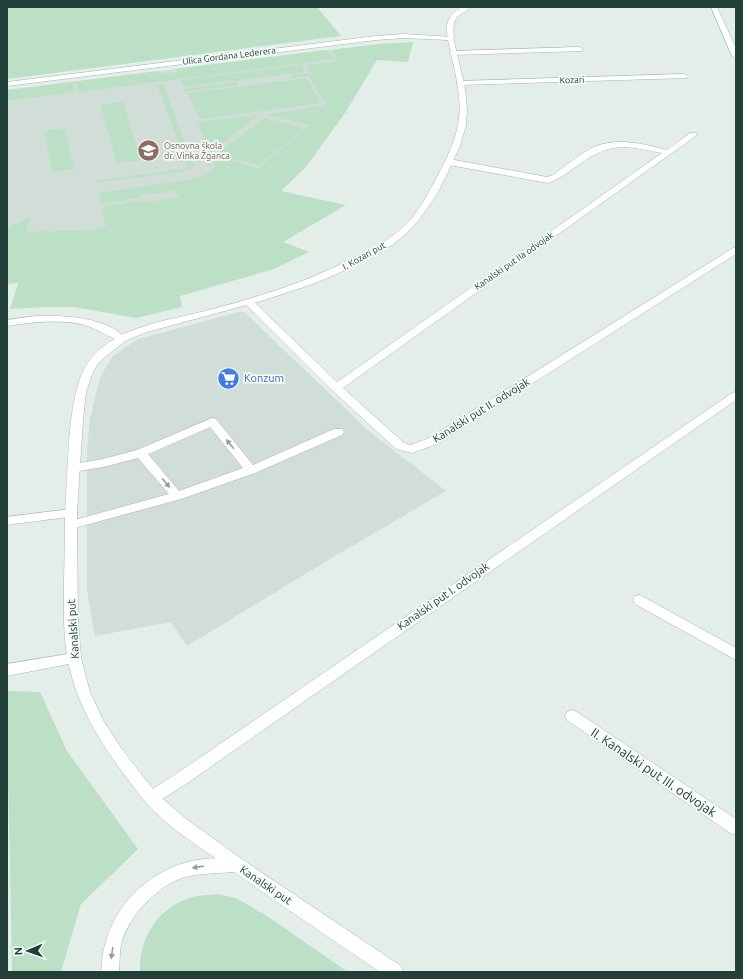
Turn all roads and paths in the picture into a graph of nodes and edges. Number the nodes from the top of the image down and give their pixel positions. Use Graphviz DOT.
graph roads {
  1 [pos="468,7"];
  2 [pos="714,7"];
  3 [pos="451,38"];
  4 [pos="580,49"];
  5 [pos="454,52"];
  6 [pos="736,56"];
  7 [pos="684,76"];
  8 [pos="460,83"];
  9 [pos="7,84"];
  10 [pos="693,135"];
  11 [pos="668,152"];
  12 [pos="449,162"];
  13 [pos="736,250"];
  14 [pos="248,302"];
  15 [pos="206,314"];
  16 [pos="7,324"];
  17 [pos="121,339"];
  18 [pos="336,388"];
  19 [pos="736,395"];
  20 [pos="338,432"];
  21 [pos="141,453"];
  22 [pos="73,468"];
  23 [pos="251,470"];
  24 [pos="177,496"];
  25 [pos="71,519"];
  26 [pos="7,521"];
  27 [pos="640,600"];
  28 [pos="736,655"];
  29 [pos="74,658"];
  30 [pos="7,670"];
  31 [pos="572,716"];
  32 [pos="151,798"];
  33 [pos="736,828"];
  34 [pos="237,865"];
  35 [pos="110,972"];
  36 [pos="394,972"];
  1 -- 3 [label="street"];
  2 -- 6 [label="street"];
  3 -- 5 [label="street"];
  3 -- 9 [label="street, Ulica Gordana Lederera"];
  4 -- 5 [label="street"];
  5 -- 8 [label="street"];
  7 -- 8 [label="street, Kozari"];
  8 -- 12 [label="street, I. Kozari put"];
  10 -- 11 [label="street, Kanalski put IIa odvojak"];
  11 -- 12 [label="street"];
  11 -- 18 [label="street, Kanalski put IIa odvojak"];
  12 -- 14 [label="street, I. Kozari put"];
  13 -- 18 [label="street, Kanalski put II. odvojak"];
  14 -- 15 [label="street, I. Kozari put"];
  14 -- 18 [label="street, Kanalski put II. odvojak"];
  15 -- 17 [label="street, Kanalski put"];
  16 -- 17 [label="street"];
  17 -- 22 [label="street, Kanalski put"];
  19 -- 32 [label="street, Kanalski put I. odvojak"];
  20 -- 23 [label="street"];
  21 -- 22 [label="street"];
  23 -- 21 [label="street, one-way"];
  21 -- 24 [label="street, one-way"];
  22 -- 25 [label="street, Kanalski put"];
  23 -- 24 [label="street"];
  24 -- 25 [label="street"];
  25 -- 26 [label="street"];
  25 -- 29 [label="street, Kanalski put"];
  27 -- 28 [label="street"];
  29 -- 30 [label="street"];
  29 -- 32 [label="street, Kanalski put"];
  31 -- 33 [label="street, II. Kanalski put III. odvojak"];
  32 -- 34 [label="street, Kanalski put"];
  34 -- 35 [label="street, one-way"];
  34 -- 36 [label="street, Kanalski put"];
}
